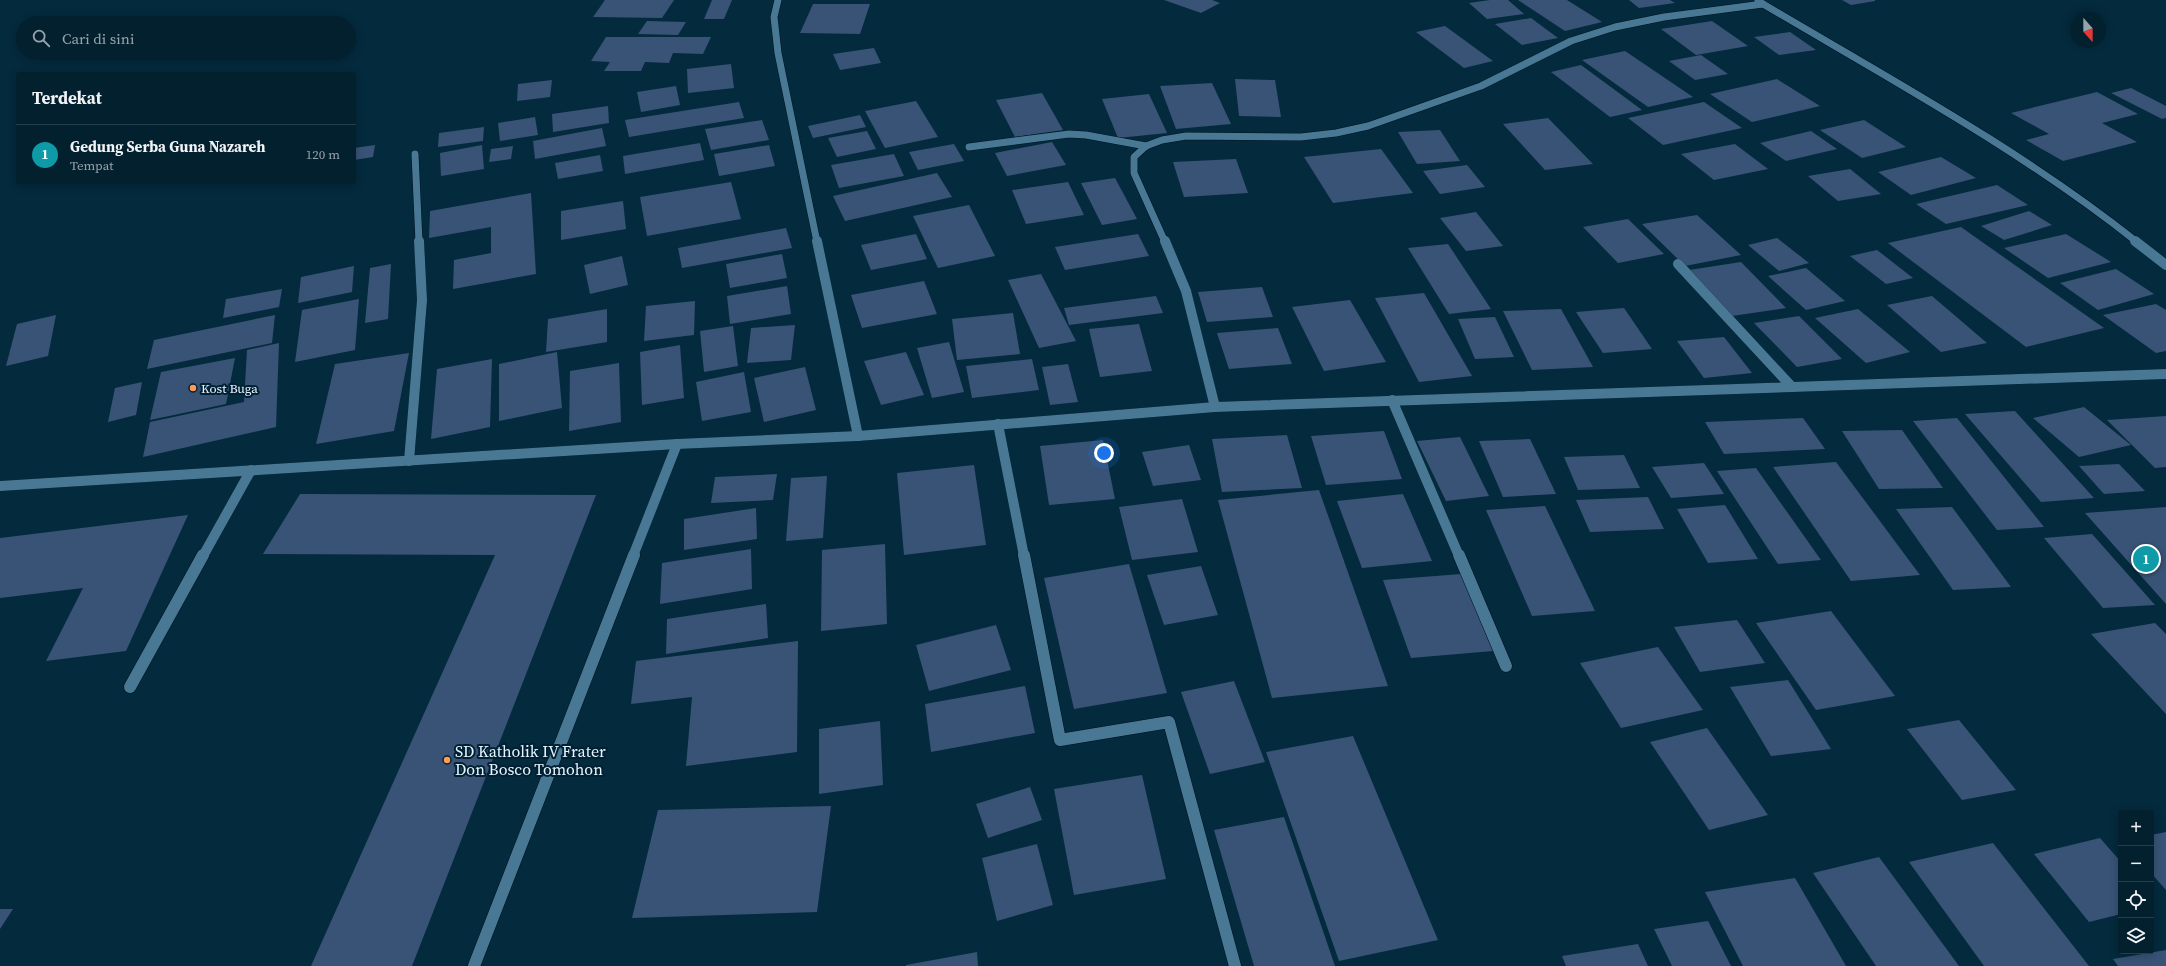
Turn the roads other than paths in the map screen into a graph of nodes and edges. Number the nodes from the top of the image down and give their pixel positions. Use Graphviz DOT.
graph roads {
  1 [pos="778,0"];
  2 [pos="1760,2"];
  3 [pos="1146,146"];
  4 [pos="969,147"];
  5 [pos="415,154"];
  6 [pos="1678,264"];
  7 [pos="2166,265"];
  8 [pos="2166,374"];
  9 [pos="1792,386"];
  10 [pos="1392,400"];
  11 [pos="1214,407"];
  12 [pos="998,424"];
  13 [pos="858,436"];
  14 [pos="677,444"];
  15 [pos="409,461"];
  16 [pos="251,470"];
  17 [pos="0,486"];
  18 [pos="1506,666"];
  19 [pos="130,687"];
  20 [pos="474,966"];
  21 [pos="1235,966"];
  1 -- 13 [label="street"];
  2 -- 3 [label="street"];
  2 -- 7 [label="street"];
  3 -- 4 [label="street"];
  3 -- 11 [label="street"];
  5 -- 15 [label="street"];
  6 -- 9 [label="street"];
  8 -- 9 [label="street"];
  9 -- 10 [label="street"];
  10 -- 11 [label="street"];
  10 -- 18 [label="street"];
  11 -- 12 [label="street"];
  12 -- 13 [label="street"];
  12 -- 21 [label="street"];
  13 -- 14 [label="street"];
  14 -- 15 [label="street"];
  14 -- 20 [label="street"];
  15 -- 16 [label="street"];
  16 -- 17 [label="street"];
  16 -- 19 [label="street"];
}
